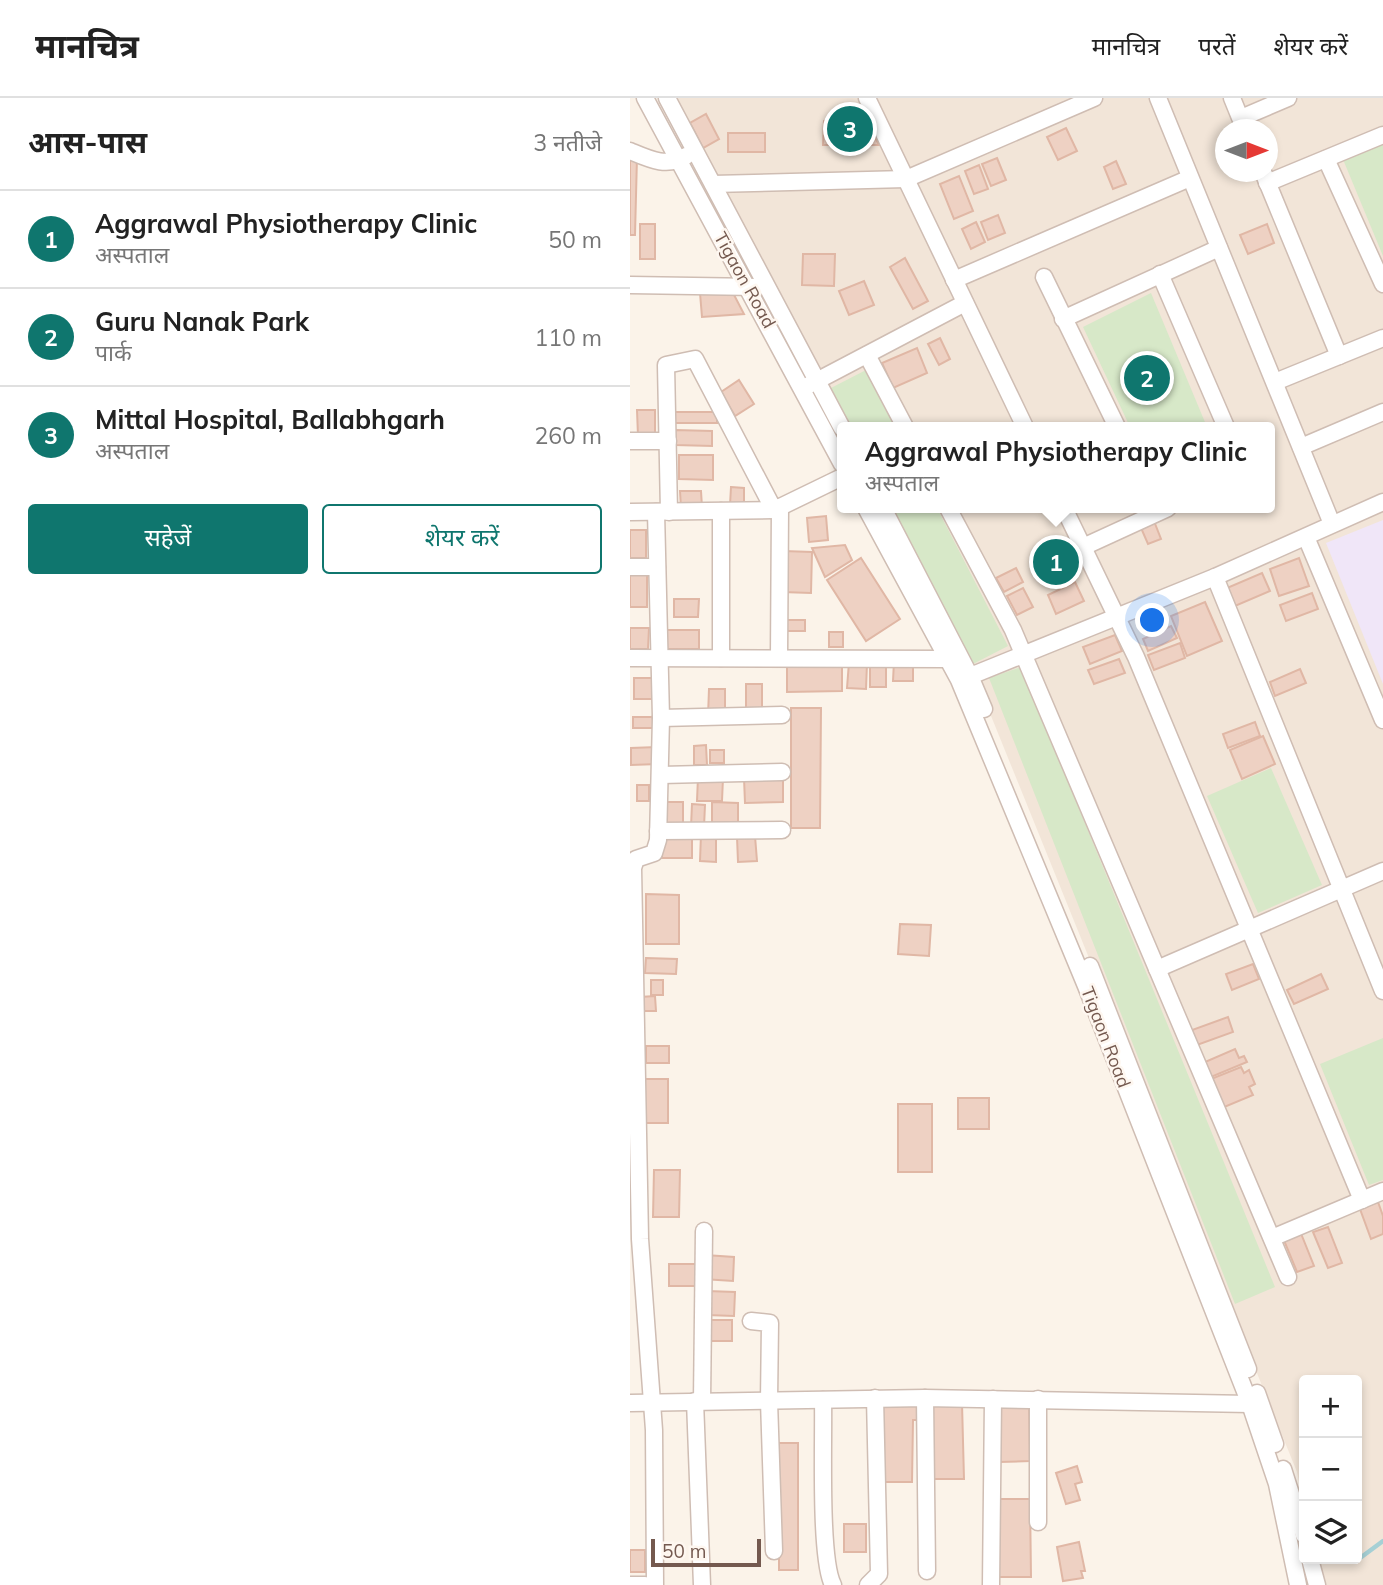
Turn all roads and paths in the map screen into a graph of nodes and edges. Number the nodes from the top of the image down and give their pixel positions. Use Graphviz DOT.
graph roads {
  1 [pos="645,98"];
  2 [pos="667,98"];
  3 [pos="1094,98"];
  4 [pos="1158,98"];
  5 [pos="1232,98"];
  6 [pos="1288,98"];
  7 [pos="871,99"];
  8 [pos="1241,119"];
  9 [pos="1252,119"];
  10 [pos="1383,135"];
  11 [pos="630,140"];
  12 [pos="690,143"];
  13 [pos="670,145"];
  14 [pos="630,151"];
  15 [pos="1326,159"];
  16 [pos="678,161"];
  17 [pos="1278,173"];
  18 [pos="905,178"];
  19 [pos="1190,178"];
  20 [pos="1267,182"];
  21 [pos="713,184"];
  22 [pos="1219,248"];
  23 [pos="1160,274"];
  24 [pos="1044,277"];
  25 [pos="954,280"];
  26 [pos="1383,284"];
  27 [pos="630,285"];
  28 [pos="768,286"];
  29 [pos="750,288"];
  30 [pos="965,303"];
  31 [pos="1063,320"];
  32 [pos="1383,338"];
  33 [pos="867,355"];
  34 [pos="1339,356"];
  35 [pos="818,380"];
  36 [pos="1275,382"];
  37 [pos="803,388"];
  38 [pos="1383,412"];
  39 [pos="839,422"];
  40 [pos="902,422"];
  41 [pos="1023,422"];
  42 [pos="1114,422"];
  43 [pos="1224,422"];
  44 [pos="630,441"];
  45 [pos="668,441"];
  46 [pos="1301,447"];
  47 [pos="837,454"];
  48 [pos="837,479"];
  49 [pos="1383,502"];
  50 [pos="777,508"];
  51 [pos="721,511"];
  52 [pos="630,512"];
  53 [pos="662,512"];
  54 [pos="869,513"];
  55 [pos="885,513"];
  56 [pos="951,513"];
  57 [pos="1066,513"];
  58 [pos="1154,513"];
  59 [pos="1332,524"];
  60 [pos="1306,537"];
  61 [pos="1083,547"];
  62 [pos="630,567"];
  63 [pos="657,567"];
  64 [pos="1215,577"];
  65 [pos="1117,615"];
  66 [pos="1023,655"];
  67 [pos="630,658"];
  68 [pos="658,658"];
  69 [pos="721,658"];
  70 [pos="779,658"];
  71 [pos="949,659"];
  72 [pos="965,678"];
  73 [pos="782,715"];
  74 [pos="661,718"];
  75 [pos="1383,720"];
  76 [pos="782,772"];
  77 [pos="661,775"];
  78 [pos="782,830"];
  79 [pos="658,831"];
  80 [pos="1383,871"];
  81 [pos="1341,889"];
  82 [pos="1249,929"];
  83 [pos="1157,969"];
  84 [pos="1383,991"];
  85 [pos="633,1015"];
  86 [pos="633,1108"];
  87 [pos="634,1180"];
  88 [pos="1383,1191"];
  89 [pos="1362,1200"];
  90 [pos="704,1231"];
  91 [pos="1272,1238"];
  92 [pos="1288,1276"];
  93 [pos="751,1321"];
  94 [pos="875,1398"];
  95 [pos="925,1398"];
  96 [pos="993,1399"];
  97 [pos="1038,1399"];
  98 [pos="823,1400"];
  99 [pos="699,1401"];
  100 [pos="769,1401"];
  101 [pos="652,1402"];
  102 [pos="630,1403"];
  103 [pos="1250,1404"];
  104 [pos="1299,1520"];
  105 [pos="1038,1522"];
  106 [pos="774,1551"];
  107 [pos="1311,1564"];
  108 [pos="927,1571"];
  109 [pos="630,1584"];
  110 [pos="645,1585"];
  111 [pos="656,1585"];
  112 [pos="702,1585"];
  113 [pos="833,1585"];
  114 [pos="867,1585"];
  115 [pos="991,1585"];
  116 [pos="1298,1585"];
  117 [pos="1317,1585"];
  1 -- 13 [label="street, Tigaon Road"];
  2 -- 12 [label="street"];
  3 -- 18 [label="street"];
  4 -- 19 [label="street"];
  5 -- 8 [label="street"];
  6 -- 9 [label="street"];
  7 -- 18 [label="street"];
  10 -- 15 [label="street"];
  11 -- 13 [label="street"];
  12 -- 13 [label="street"];
  12 -- 16 [label="street"];
  12 -- 21 [label="street"];
  13 -- 16 [label="street, Tigaon Road"];
  14 -- 16 [label="street"];
  15 -- 17 [label="street"];
  15 -- 26 [label="street"];
  16 -- 29 [label="street, Tigaon Road"];
  18 -- 21 [label="street"];
  18 -- 25 [label="street"];
  19 -- 22 [label="street"];
  19 -- 25 [label="street"];
  20 -- 34 [label="street"];
  21 -- 28 [label="street"];
  22 -- 23 [label="street"];
  22 -- 36 [label="street"];
  23 -- 31 [label="street"];
  23 -- 43 [label="street"];
  24 -- 31 [label="street"];
  25 -- 30 [label="street"];
  27 -- 29 [label="street"];
  28 -- 29 [label="street"];
  28 -- 35 [label="street"];
  29 -- 37 [label="street, Tigaon Road"];
  30 -- 33 [label="street"];
  30 -- 41 [label="street"];
  31 -- 42 [label="street"];
  32 -- 34 [label="street"];
  33 -- 35 [label="street"];
  33 -- 40 [label="street"];
  34 -- 36 [label="street"];
  35 -- 37 [label="street"];
  35 -- 39 [label="street"];
  36 -- 46 [label="street"];
  37 -- 47 [label="street, Tigaon Road"];
  38 -- 46 [label="street"];
  44 -- 45 [label="street"];
  45 -- 50 [label="street"];
  45 -- 53 [label="street"];
  46 -- 59 [label="street"];
  48 -- 50 [label="street"];
  49 -- 59 [label="street"];
  50 -- 51 [label="street"];
  50 -- 70 [label="street"];
  51 -- 53 [label="street"];
  51 -- 69 [label="street"];
  52 -- 53 [label="street"];
  53 -- 63 [label="street"];
  54 -- 71 [label="street, Tigaon Road"];
  55 -- 72 [label="street"];
  56 -- 66 [label="street"];
  57 -- 61 [label="street"];
  58 -- 61 [label="street"];
  59 -- 60 [label="street"];
  60 -- 64 [label="street"];
  60 -- 75 [label="street"];
  61 -- 65 [label="street"];
  62 -- 63 [label="street"];
  63 -- 68 [label="street"];
  64 -- 65 [label="street"];
  64 -- 81 [label="street"];
  65 -- 66 [label="street"];
  65 -- 82 [label="street"];
  66 -- 72 [label="street"];
  66 -- 83 [label="street"];
  67 -- 68 [label="street"];
  68 -- 69 [label="street"];
  68 -- 74 [label="street"];
  69 -- 70 [label="street"];
  70 -- 71 [label="street"];
  71 -- 72 [label="street, Tigaon Road"];
  72 -- 103 [label="street, Tigaon Road"];
  72 -- 104 [label="street"];
  73 -- 74 [label="street"];
  74 -- 77 [label="street"];
  76 -- 77 [label="street"];
  77 -- 79 [label="street"];
  78 -- 79 [label="street"];
  79 -- 85 [label="street"];
  80 -- 81 [label="street"];
  81 -- 82 [label="street"];
  81 -- 84 [label="street"];
  82 -- 83 [label="street"];
  82 -- 89 [label="street"];
  83 -- 91 [label="street"];
  85 -- 86 [label="street"];
  86 -- 87 [label="street"];
  87 -- 101 [label="street"];
  88 -- 89 [label="street"];
  89 -- 91 [label="street"];
  90 -- 99 [label="street"];
  91 -- 92 [label="street"];
  93 -- 100 [label="street"];
  94 -- 95 [label="street"];
  94 -- 98 [label="street"];
  94 -- 114 [label="street"];
  95 -- 96 [label="street"];
  95 -- 108 [label="street"];
  96 -- 97 [label="street"];
  96 -- 115 [label="street"];
  97 -- 103 [label="street"];
  97 -- 105 [label="street"];
  98 -- 100 [label="street"];
  98 -- 113 [label="street"];
  99 -- 100 [label="street"];
  99 -- 101 [label="street"];
  99 -- 112 [label="street"];
  100 -- 106 [label="street"];
  101 -- 102 [label="street"];
  101 -- 111 [label="street"];
  103 -- 116 [label="street, Tigaon Road"];
  107 -- 117 [label="street"];
  109 -- 110 [label="street"];
}
